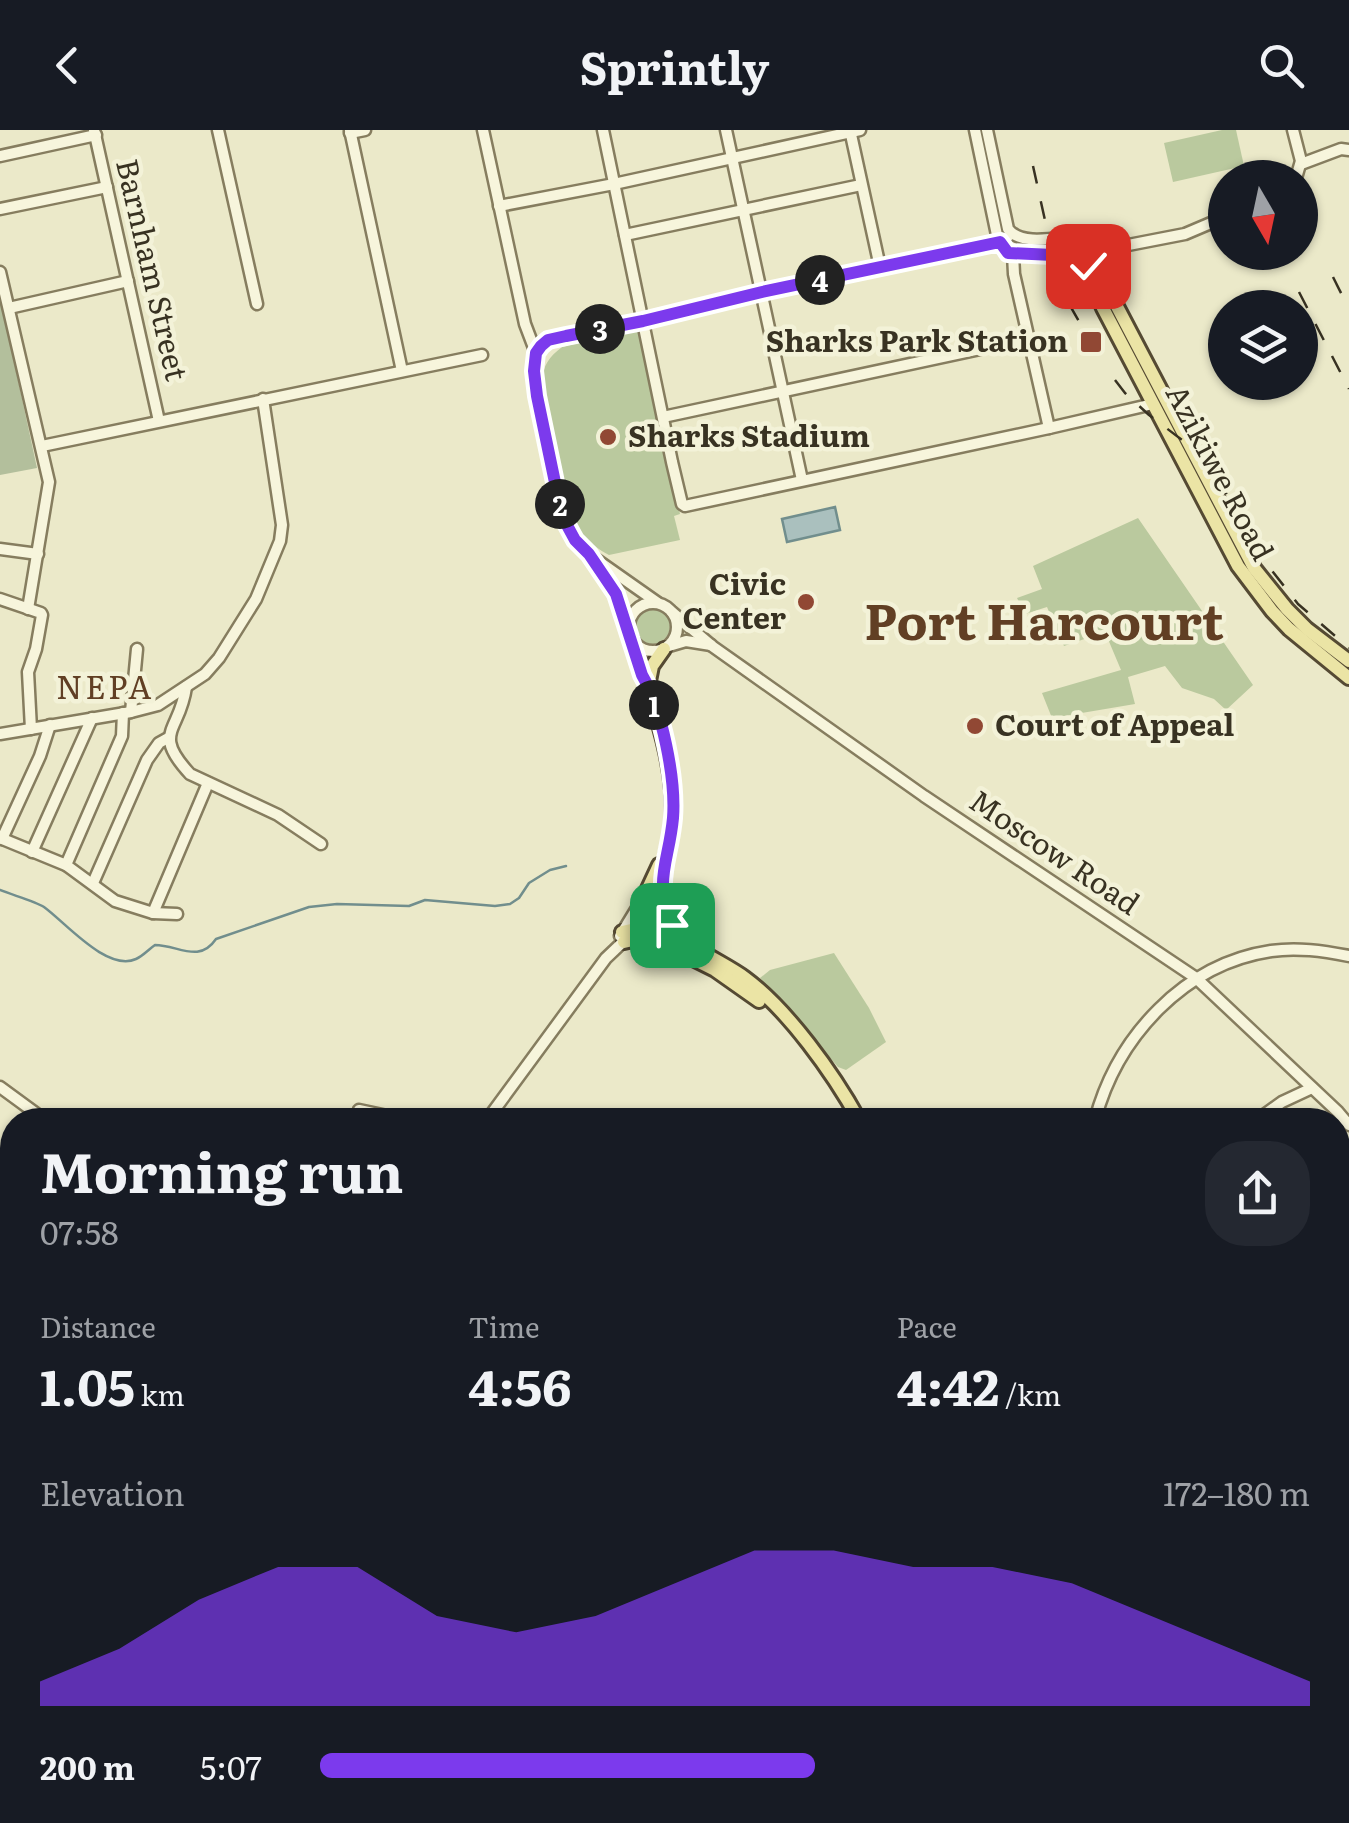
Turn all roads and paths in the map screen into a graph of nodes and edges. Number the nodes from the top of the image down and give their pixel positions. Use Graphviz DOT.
graph roads {
  1 [pos="218,130"];
  2 [pos="365,130"];
  3 [pos="483,130"];
  4 [pos="618,130"];
  5 [pos="726,130"];
  6 [pos="975,130"];
  7 [pos="987,130"];
  8 [pos="1292,130"];
  9 [pos="853,131"];
  10 [pos="350,132"];
  11 [pos="603,132"];
  12 [pos="95,133"];
  13 [pos="1349,150"];
  14 [pos="0,156"];
  15 [pos="732,158"];
  16 [pos="1300,160"];
  17 [pos="1312,160"];
  18 [pos="614,184"];
  19 [pos="861,184"];
  20 [pos="106,187"];
  21 [pos="499,206"];
  22 [pos="0,209"];
  23 [pos="743,209"];
  24 [pos="1208,224"];
  25 [pos="1012,234"];
  26 [pos="624,236"];
  27 [pos="1079,236"];
  28 [pos="1099,236"];
  29 [pos="1000,242"];
  30 [pos="1129,244"];
  31 [pos="1013,254"];
  32 [pos="1103,258"];
  33 [pos="1078,260"];
  34 [pos="880,268"];
  35 [pos="0,272"];
  36 [pos="128,280"];
  37 [pos="762,292"];
  38 [pos="257,304"];
  39 [pos="9,308"];
  40 [pos="643,321"];
  41 [pos="1027,339"];
  42 [pos="536,353"];
  43 [pos="482,355"];
  44 [pos="402,371"];
  45 [pos="783,393"];
  46 [pos="262,399"];
  47 [pos="1153,404"];
  48 [pos="663,418"];
  49 [pos="159,421"];
  50 [pos="1049,428"];
  51 [pos="42,446"];
  52 [pos="802,480"];
  53 [pos="0,548"];
  54 [pos="38,554"];
  55 [pos="589,554"];
  56 [pos="0,599"];
  57 [pos="658,603"];
  58 [pos="28,609"];
  59 [pos="672,612"];
  60 [pos="629,634"];
  61 [pos="712,646"];
  62 [pos="666,648"];
  63 [pos="137,649"];
  64 [pos="1349,660"];
  65 [pos="1349,678"];
  66 [pos="648,686"];
  67 [pos="186,688"];
  68 [pos="127,713"];
  69 [pos="92,718"];
  70 [pos="50,725"];
  71 [pos="31,729"];
  72 [pos="1,737"];
  73 [pos="168,738"];
  74 [pos="208,783"];
  75 [pos="1,838"];
  76 [pos="321,844"];
  77 [pos="666,850"];
  78 [pos="32,852"];
  79 [pos="66,865"];
  80 [pos="662,876"];
  81 [pos="93,884"];
  82 [pos="646,893"];
  83 [pos="153,913"];
  84 [pos="177,914"];
  85 [pos="635,929"];
  86 [pos="685,940"];
  87 [pos="663,944"];
  88 [pos="1349,956"];
  89 [pos="1196,978"];
  90 [pos="793,1028"];
  91 [pos="0,1087"];
  92 [pos="1312,1088"];
  93 [pos="29,1108"];
  94 [pos="496,1108"];
  95 [pos="851,1108"];
  96 [pos="1098,1108"];
  97 [pos="1274,1108"];
  98 [pos="1334,1108"];
  1 -- 38 [label="street"];
  2 -- 10 [label="street"];
  3 -- 21 [label="street"];
  4 -- 11 [label="street"];
  5 -- 15 [label="street"];
  6 -- 29 [label="street"];
  7 -- 25 [label="street"];
  8 -- 16 [label="street"];
  9 -- 15 [label="street"];
  9 -- 19 [label="street"];
  10 -- 44 [label="street"];
  11 -- 18 [label="street"];
  12 -- 14 [label="street"];
  12 -- 20 [label="street, Barnham Street"];
  13 -- 17 [label="street"];
  15 -- 18 [label="street"];
  15 -- 23 [label="street"];
  18 -- 21 [label="street"];
  18 -- 26 [label="street"];
  19 -- 23 [label="street"];
  19 -- 34 [label="street"];
  20 -- 22 [label="street"];
  20 -- 36 [label="street, Barnham Street"];
  21 -- 42 [label="street"];
  23 -- 26 [label="street"];
  23 -- 37 [label="street"];
  24 -- 30 [label="street"];
  25 -- 27 [label="street"];
  25 -- 29 [label="street"];
  26 -- 40 [label="street"];
  27 -- 28 [label="main road"];
  27 -- 33 [label="main road"];
  28 -- 30 [label="street"];
  28 -- 32 [label="main road"];
  29 -- 31 [label="street"];
  29 -- 34 [label="street"];
  30 -- 32 [label="street"];
  31 -- 33 [label="street"];
  31 -- 41 [label="street"];
  32 -- 33 [label="main road"];
  32 -- 64 [label="main road, Azikiwe Road"];
  33 -- 47 [label="main road, Azikiwe Road"];
  34 -- 37 [label="street"];
  35 -- 39 [label="street"];
  36 -- 39 [label="street"];
  36 -- 49 [label="street, Barnham Street"];
  37 -- 40 [label="street"];
  37 -- 45 [label="street"];
  39 -- 51 [label="street"];
  40 -- 42 [label="street"];
  40 -- 48 [label="street"];
  41 -- 45 [label="street"];
  41 -- 50 [label="street"];
  42 -- 55 [label="street"];
  43 -- 44 [label="street"];
  44 -- 46 [label="street"];
  45 -- 48 [label="street"];
  45 -- 52 [label="street"];
  46 -- 49 [label="street"];
  46 -- 67 [label="street"];
  47 -- 50 [label="street"];
  47 -- 65 [label="main road, Azikiwe Road"];
  48 -- 52 [label="street"];
  49 -- 51 [label="street"];
  50 -- 52 [label="street"];
  51 -- 54 [label="street"];
  53 -- 54 [label="street"];
  54 -- 58 [label="street"];
  55 -- 57 [label="street"];
  55 -- 60 [label="street"];
  56 -- 58 [label="street"];
  57 -- 59 [label="street"];
  57 -- 60 [label="street"];
  58 -- 71 [label="street"];
  59 -- 61 [label="street, Moscow Road"];
  59 -- 62 [label="street"];
  60 -- 62 [label="street"];
  60 -- 66 [label="main road"];
  61 -- 62 [label="street"];
  61 -- 89 [label="street, Moscow Road"];
  62 -- 66 [label="main road"];
  63 -- 68 [label="street"];
  66 -- 77 [label="main road"];
  67 -- 68 [label="street"];
  67 -- 73 [label="street"];
  68 -- 69 [label="street"];
  68 -- 79 [label="street"];
  69 -- 70 [label="street"];
  69 -- 78 [label="street"];
  70 -- 71 [label="street"];
  70 -- 75 [label="street"];
  71 -- 72 [label="street"];
  73 -- 74 [label="street"];
  73 -- 81 [label="street"];
  74 -- 76 [label="street"];
  74 -- 83 [label="street"];
  75 -- 78 [label="street"];
  77 -- 80 [label="main road"];
  77 -- 82 [label="main road"];
  78 -- 79 [label="street"];
  79 -- 81 [label="street"];
  80 -- 85 [label="street"];
  80 -- 86 [label="main road"];
  81 -- 83 [label="street"];
  82 -- 85 [label="main road"];
  82 -- 85 [label="street"];
  83 -- 84 [label="street"];
  85 -- 86 [label="main road"];
  85 -- 87 [label="main road"];
  85 -- 87 [label="main road"];
  85 -- 94 [label="street"];
  86 -- 90 [label="main road"];
  87 -- 90 [label="main road"];
  88 -- 89 [label="street"];
  89 -- 92 [label="street, Moscow Road"];
  89 -- 96 [label="street"];
  90 -- 95 [label="main road"];
  91 -- 93 [label="street"];
  92 -- 97 [label="street"];
  92 -- 98 [label="street, Moscow Road"];
}
